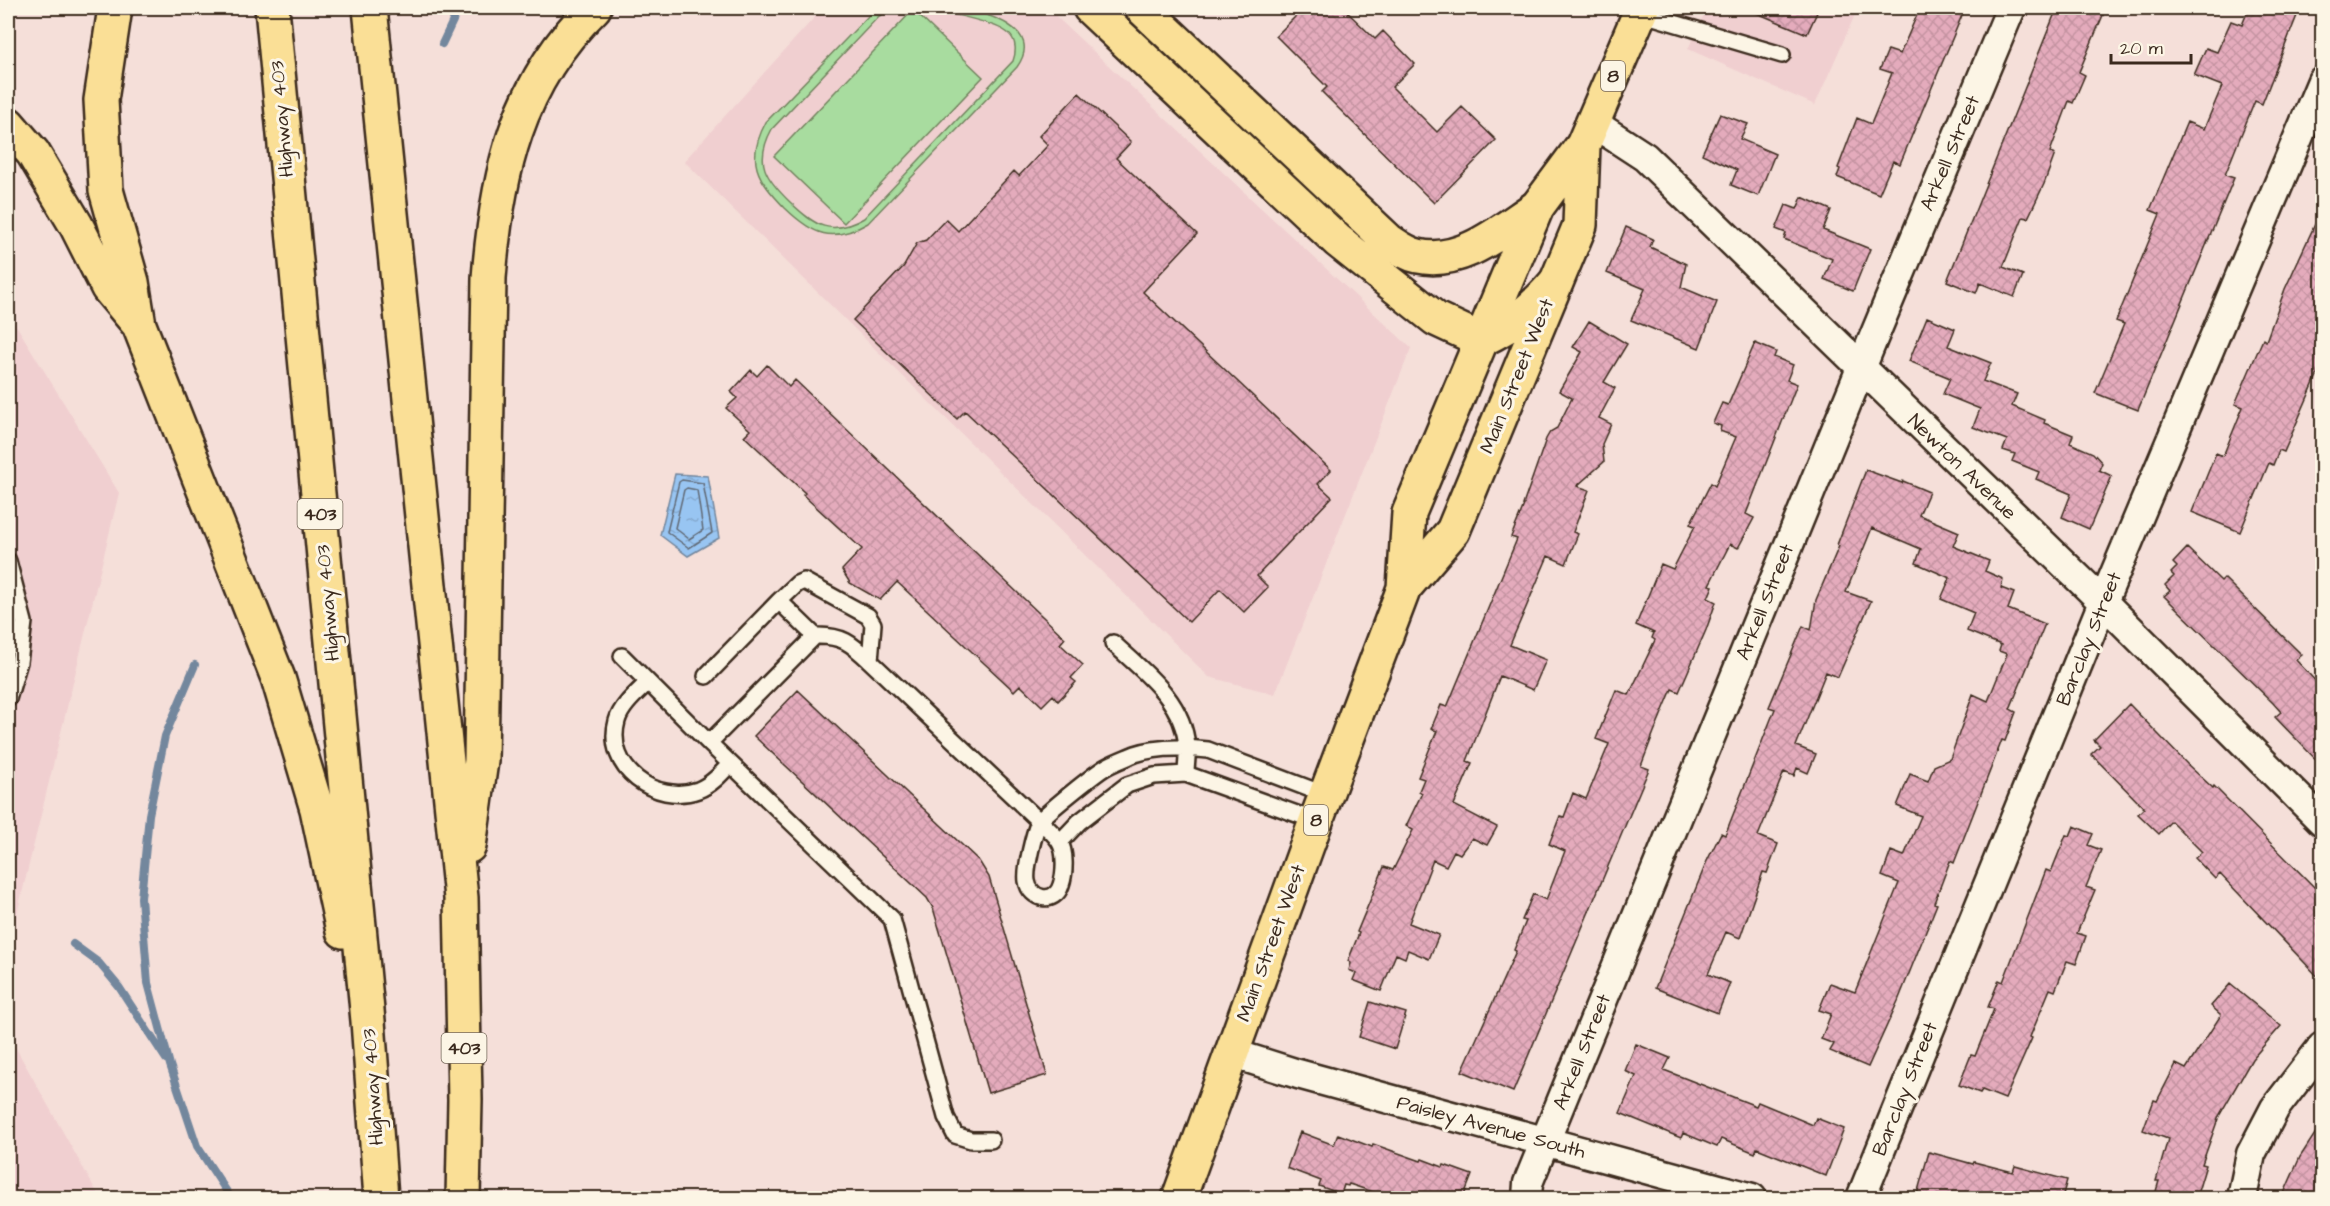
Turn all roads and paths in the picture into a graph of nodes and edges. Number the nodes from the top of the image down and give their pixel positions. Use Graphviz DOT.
graph roads {
  1 [pos="115,8"];
  2 [pos="272,8"];
  3 [pos="370,8"];
  4 [pos="594,8"];
  5 [pos="1090,8"];
  6 [pos="1142,8"];
  7 [pos="2011,8"];
  8 [pos="1641,10"];
  9 [pos="1782,55"];
  10 [pos="2322,81"];
  11 [pos="8,124"];
  12 [pos="1588,134"];
  13 [pos="1537,207"];
  14 [pos="1556,282"];
  15 [pos="139,325"];
  16 [pos="1481,340"];
  17 [pos="1860,369"];
  18 [pos="8,561"];
  19 [pos="1404,588"];
  20 [pos="779,601"];
  21 [pos="2103,602"];
  22 [pos="815,636"];
  23 [pos="1113,642"];
  24 [pos="622,656"];
  25 [pos="870,661"];
  26 [pos="706,676"];
  27 [pos="648,682"];
  28 [pos="8,699"];
  29 [pos="709,744"];
  30 [pos="1187,747"];
  31 [pos="730,765"];
  32 [pos="1186,774"];
  33 [pos="1321,808"];
  34 [pos="1040,821"];
  35 [pos="2322,821"];
  36 [pos="1060,842"];
  37 [pos="461,898"];
  38 [pos="368,1021"];
  39 [pos="2322,1047"];
  40 [pos="1231,1053"];
  41 [pos="991,1140"];
  42 [pos="1545,1142"];
  43 [pos="381,1198"];
  44 [pos="463,1198"];
  45 [pos="1179,1198"];
  46 [pos="1527,1198"];
  47 [pos="1752,1198"];
  48 [pos="1861,1198"];
  49 [pos="2242,1198"];
  1 -- 15 [label="main road"];
  2 -- 38 [label="main road, Highway 403 / 403"];
  3 -- 37 [label="main road, 403"];
  4 -- 37 [label="main road"];
  5 -- 16 [label="main road"];
  6 -- 13 [label="main road"];
  7 -- 17 [label="street, Arkell Street"];
  8 -- 9 [label="lane"];
  8 -- 12 [label="main road, Main Street West / 8"];
  10 -- 21 [label="street, Barclay Street"];
  11 -- 15 [label="main road"];
  12 -- 13 [label="main road, Main Street West / 8"];
  12 -- 14 [label="main road, Main Street West / 8"];
  12 -- 17 [label="street, Newton Avenue"];
  13 -- 16 [label="main road, Main Street West / 8"];
  14 -- 16 [label="main road"];
  14 -- 19 [label="main road, Main Street West / 8"];
  15 -- 38 [label="main road"];
  16 -- 19 [label="main road, Main Street West / 8"];
  17 -- 21 [label="street, Newton Avenue"];
  17 -- 42 [label="street, Arkell Street"];
  18 -- 28 [label="lane"];
  19 -- 33 [label="main road, Main Street West / 8"];
  20 -- 22 [label="lane"];
  20 -- 25 [label="lane"];
  20 -- 26 [label="lane"];
  21 -- 35 [label="street, Newton Avenue"];
  21 -- 48 [label="street, Barclay Street"];
  22 -- 25 [label="lane"];
  22 -- 29 [label="lane"];
  23 -- 30 [label="lane"];
  24 -- 27 [label="lane"];
  25 -- 34 [label="lane"];
  27 -- 29 [label="lane"];
  27 -- 31 [label="lane"];
  29 -- 31 [label="lane"];
  30 -- 32 [label="lane"];
  30 -- 33 [label="lane"];
  30 -- 34 [label="lane"];
  31 -- 41 [label="lane"];
  32 -- 33 [label="lane"];
  32 -- 36 [label="lane"];
  33 -- 40 [label="main road, Main Street West / 8"];
  34 -- 36 [label="lane"];
  34 -- 36 [label="lane"];
  37 -- 44 [label="main road, 403"];
  38 -- 43 [label="main road, Highway 403 / 403"];
  39 -- 49 [label="street"];
  40 -- 42 [label="street, Paisley Avenue South"];
  40 -- 45 [label="main road, Main Street West / 8"];
  42 -- 46 [label="street, Arkell Street"];
  42 -- 47 [label="street, Paisley Avenue South"];
}
